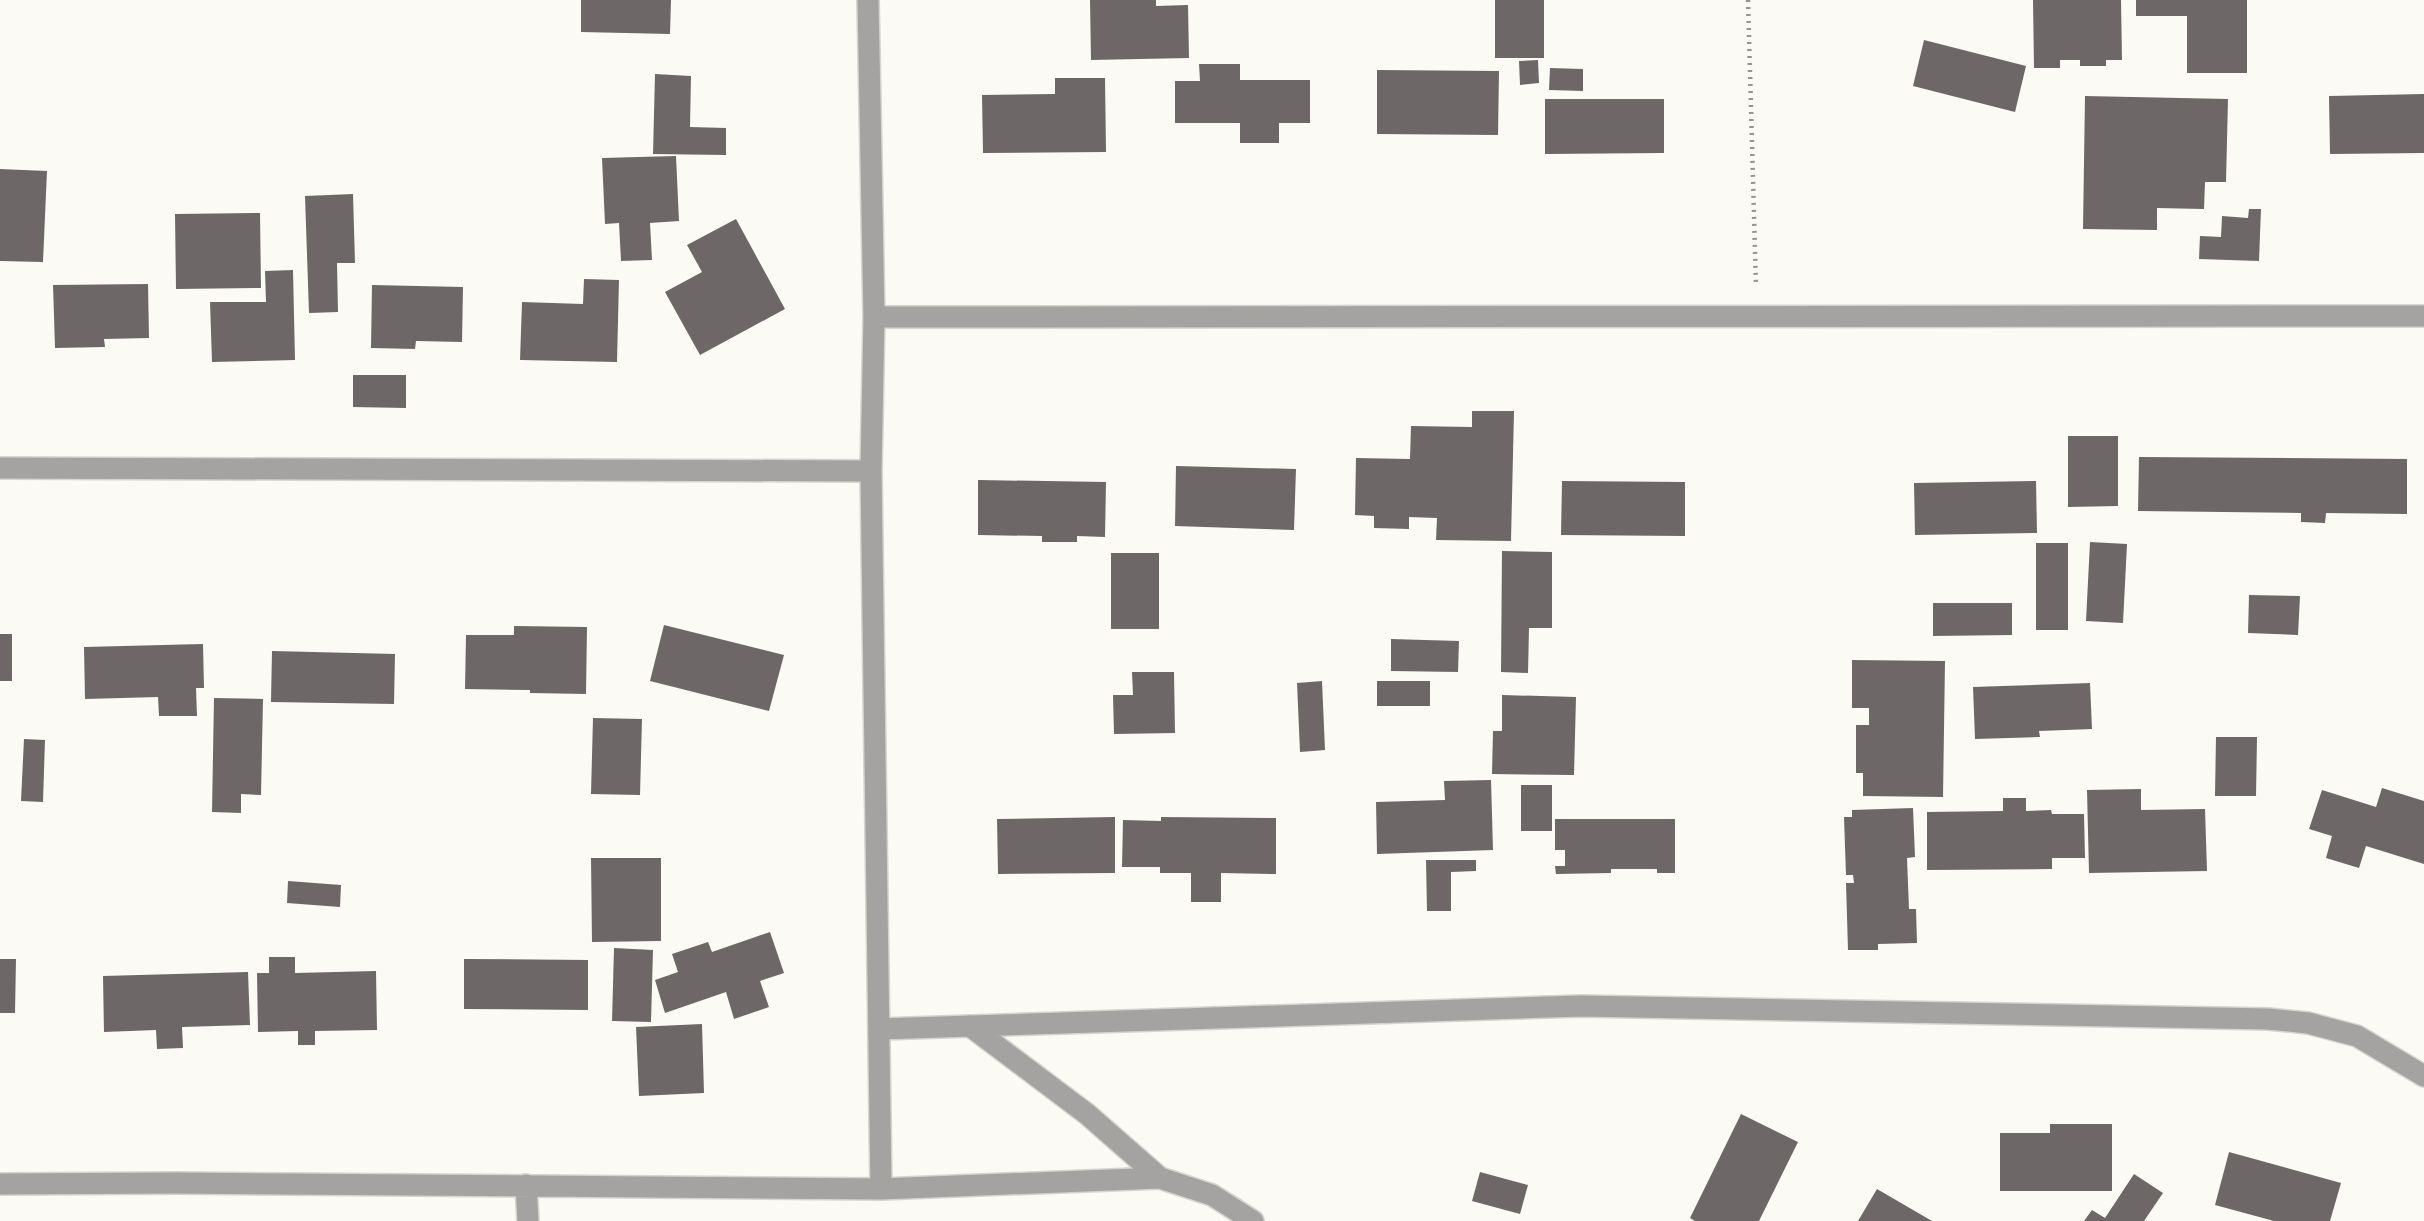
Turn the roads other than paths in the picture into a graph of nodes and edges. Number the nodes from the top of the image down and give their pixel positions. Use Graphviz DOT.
graph roads {
  1 [pos="868,0"];
  2 [pos="2424,316"];
  3 [pos="874,317"];
  4 [pos="0,468"];
  5 [pos="871,471"];
  6 [pos="970,1026"];
  7 [pos="879,1029"];
  8 [pos="2424,1076"];
  9 [pos="1160,1178"];
  10 [pos="0,1184"];
  11 [pos="526,1185"];
  12 [pos="881,1189"];
  13 [pos="528,1221"];
  14 [pos="1253,1221"];
  1 -- 3 [label="street"];
  2 -- 3 [label="street"];
  3 -- 5 [label="street"];
  4 -- 5 [label="street"];
  5 -- 7 [label="street"];
  6 -- 7 [label="street"];
  6 -- 8 [label="street"];
  6 -- 9 [label="street"];
  7 -- 12 [label="street"];
  9 -- 12 [label="street"];
  9 -- 14 [label="street"];
  10 -- 11 [label="street"];
  11 -- 12 [label="street"];
  11 -- 13 [label="street"];
}
